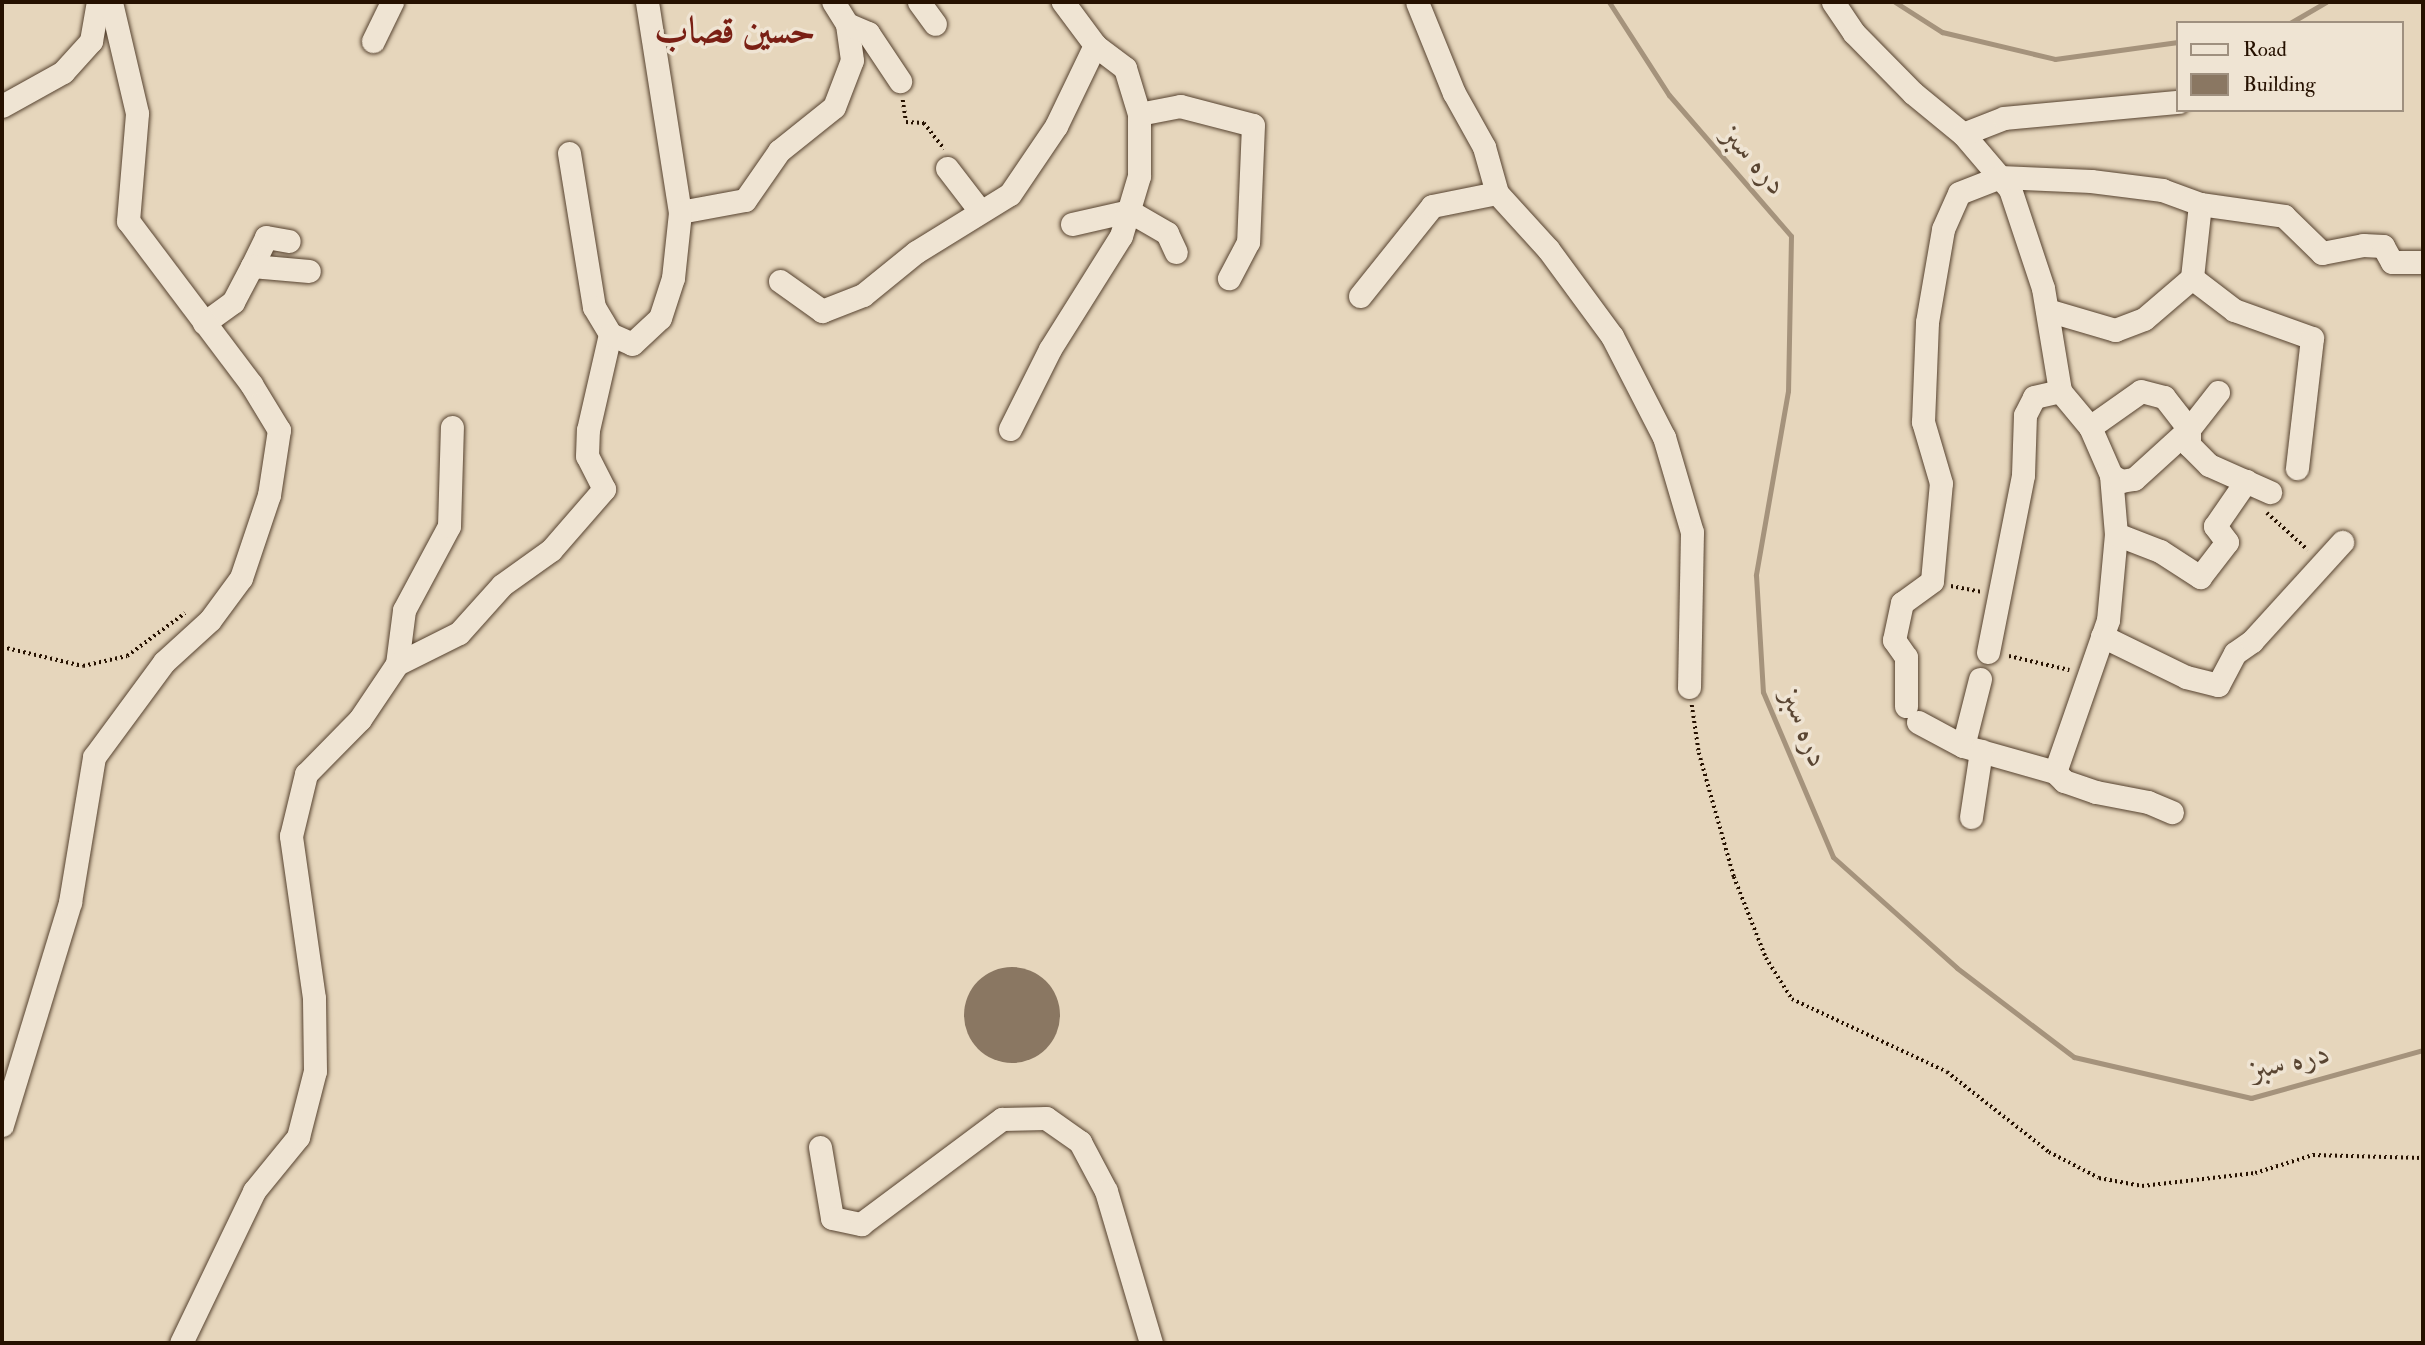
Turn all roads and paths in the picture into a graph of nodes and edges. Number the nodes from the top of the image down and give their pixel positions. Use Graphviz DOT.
graph roads {
  1 [pos="98,2"];
  2 [pos="111,2"];
  3 [pos="392,2"];
  4 [pos="647,2"];
  5 [pos="833,2"];
  6 [pos="919,2"];
  7 [pos="1063,2"];
  8 [pos="1417,2"];
  9 [pos="1833,2"];
  10 [pos="848,24"];
  11 [pos="935,24"];
  12 [pos="373,41"];
  13 [pos="1095,45"];
  14 [pos="900,81"];
  15 [pos="7,96"];
  16 [pos="2176,102"];
  17 [pos="1139,114"];
  18 [pos="1963,134"];
  19 [pos="569,153"];
  20 [pos="947,168"];
  21 [pos="2000,177"];
  22 [pos="1497,193"];
  23 [pos="2200,204"];
  24 [pos="980,211"];
  25 [pos="1129,211"];
  26 [pos="680,212"];
  27 [pos="1072,224"];
  28 [pos="289,241"];
  29 [pos="1177,252"];
  30 [pos="2423,262"];
  31 [pos="252,266"];
  32 [pos="309,271"];
  33 [pos="1229,278"];
  34 [pos="2192,278"];
  35 [pos="780,281"];
  36 [pos="1360,296"];
  37 [pos="2047,310"];
  38 [pos="204,323"];
  39 [pos="610,334"];
  40 [pos="2060,391"];
  41 [pos="2218,393"];
  42 [pos="2090,427"];
  43 [pos="452,428"];
  44 [pos="1010,429"];
  45 [pos="2189,429"];
  46 [pos="2297,468"];
  47 [pos="2111,475"];
  48 [pos="2246,481"];
  49 [pos="2270,492"];
  50 [pos="2116,534"];
  51 [pos="2342,542"];
  52 [pos="2323,563"];
  53 [pos="1932,581"];
  54 [pos="2000,596"];
  55 [pos="220,606"];
  56 [pos="2102,636"];
  57 [pos="2,648"];
  58 [pos="1988,652"];
  59 [pos="397,664"];
  60 [pos="2089,674"];
  61 [pos="1980,678"];
  62 [pos="1689,687"];
  63 [pos="1972,749"];
  64 [pos="2054,772"];
  65 [pos="2172,812"];
  66 [pos="1971,817"];
  67 [pos="2,1125"];
  68 [pos="820,1147"];
  69 [pos="2423,1158"];
  70 [pos="181,1343"];
  71 [pos="1151,1343"];
  1 -- 15 [label="street"];
  2 -- 38 [label="street"];
  3 -- 12 [label="street"];
  4 -- 26 [label="street"];
  5 -- 10 [label="street"];
  6 -- 11 [label="street"];
  7 -- 13 [label="street"];
  8 -- 22 [label="street"];
  9 -- 18 [label="street"];
  10 -- 14 [label="street"];
  10 -- 26 [label="street"];
  13 -- 17 [label="street"];
  13 -- 24 [label="street"];
  14 -- 20 [label="path"];
  16 -- 18 [label="street"];
  17 -- 25 [label="street"];
  17 -- 33 [label="street"];
  18 -- 21 [label="street"];
  19 -- 39 [label="street"];
  20 -- 24 [label="street"];
  21 -- 23 [label="street"];
  21 -- 37 [label="street"];
  21 -- 53 [label="street"];
  22 -- 36 [label="street"];
  22 -- 62 [label="street"];
  23 -- 30 [label="street"];
  23 -- 34 [label="street"];
  24 -- 35 [label="street"];
  25 -- 27 [label="street"];
  25 -- 29 [label="street"];
  25 -- 44 [label="street"];
  26 -- 39 [label="street"];
  28 -- 31 [label="street"];
  31 -- 32 [label="street"];
  31 -- 38 [label="street"];
  34 -- 37 [label="street"];
  34 -- 46 [label="street"];
  37 -- 40 [label="street"];
  38 -- 55 [label="street"];
  39 -- 59 [label="street"];
  40 -- 42 [label="street"];
  40 -- 54 [label="street"];
  41 -- 45 [label="street"];
  42 -- 45 [label="street"];
  42 -- 47 [label="street"];
  43 -- 59 [label="street"];
  45 -- 47 [label="street"];
  45 -- 48 [label="street"];
  47 -- 50 [label="street"];
  48 -- 49 [label="street"];
  48 -- 50 [label="street"];
  49 -- 52 [label="path"];
  50 -- 56 [label="street"];
  51 -- 52 [label="street"];
  52 -- 56 [label="street"];
  53 -- 54 [label="path"];
  53 -- 63 [label="street"];
  54 -- 58 [label="street"];
  55 -- 57 [label="path"];
  55 -- 67 [label="street"];
  56 -- 60 [label="street"];
  58 -- 60 [label="path"];
  59 -- 70 [label="street"];
  60 -- 64 [label="street"];
  61 -- 63 [label="street"];
  62 -- 69 [label="path"];
  63 -- 64 [label="street"];
  63 -- 66 [label="street"];
  64 -- 65 [label="street"];
  68 -- 71 [label="street"];
}
